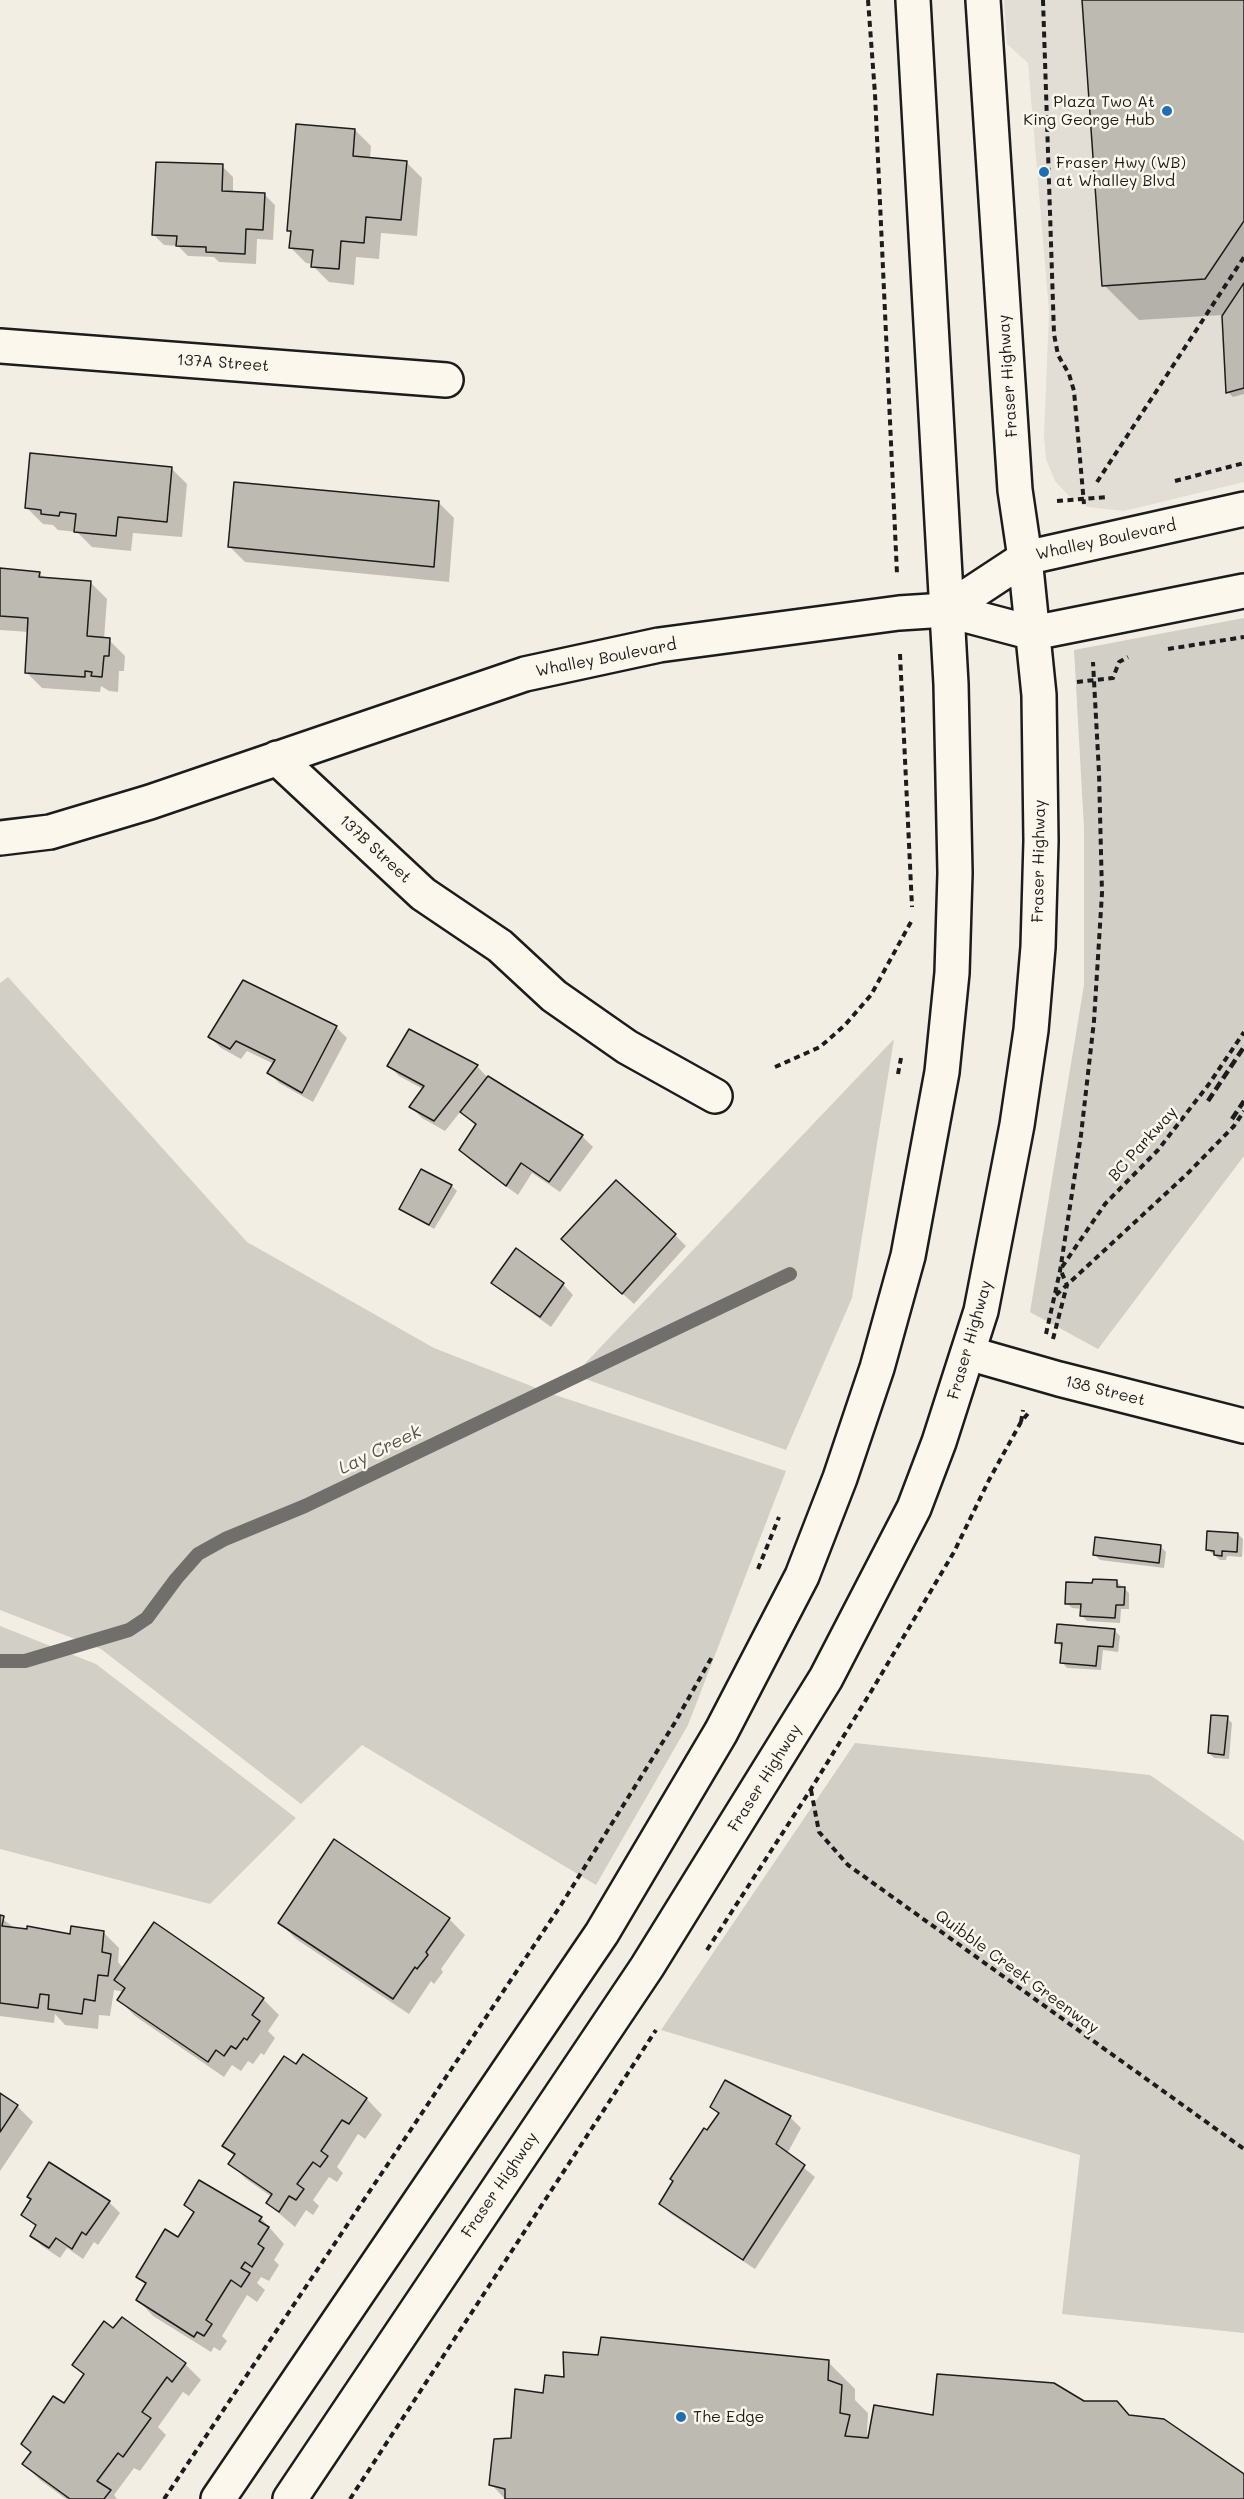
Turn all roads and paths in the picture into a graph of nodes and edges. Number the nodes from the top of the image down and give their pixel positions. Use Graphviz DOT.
graph roads {
  1 [pos="868,0"];
  2 [pos="913,0"];
  3 [pos="983,0"];
  4 [pos="1043,0"];
  5 [pos="1244,257"];
  6 [pos="0,346"];
  7 [pos="446,380"];
  8 [pos="1244,463"];
  9 [pos="1097,482"];
  10 [pos="1168,483"];
  11 [pos="1114,497"];
  12 [pos="1244,509"];
  13 [pos="895,519"];
  14 [pos="1025,558"];
  15 [pos="1244,591"];
  16 [pos="946,610"];
  17 [pos="1033,633"];
  18 [pos="1244,638"];
  19 [pos="1166,650"];
  20 [pos="1093,652"];
  21 [pos="1132,654"];
  22 [pos="901,659"];
  23 [pos="1094,682"];
  24 [pos="277,758"];
  25 [pos="0,838"];
  26 [pos="912,920"];
  27 [pos="912,932"];
  28 [pos="1244,1032"];
  29 [pos="902,1052"];
  30 [pos="775,1067"];
  31 [pos="897,1084"];
  32 [pos="715,1096"];
  33 [pos="1244,1111"];
  34 [pos="1060,1271"];
  35 [pos="1067,1285"];
  36 [pos="1055,1296"];
  37 [pos="1044,1339"];
  38 [pos="1052,1343"];
  39 [pos="968,1353"];
  40 [pos="1032,1409"];
  41 [pos="1023,1410"];
  42 [pos="1021,1422"];
  43 [pos="1244,1426"];
  44 [pos="779,1516"];
  45 [pos="758,1570"];
  46 [pos="714,1653"];
  47 [pos="811,1789"];
  48 [pos="702,1959"];
  49 [pos="657,2029"];
  50 [pos="1244,2149"];
  51 [pos="164,2499"];
  52 [pos="218,2499"];
  53 [pos="290,2499"];
  54 [pos="350,2499"];
  1 -- 13 [label="path"];
  2 -- 16 [label="main road"];
  3 -- 14 [label="main road, Fraser Highway"];
  4 -- 11 [label="path"];
  5 -- 9 [label="path"];
  6 -- 7 [label="main road, 137A Street"];
  8 -- 10 [label="path"];
  12 -- 14 [label="main road, Whalley Boulevard"];
  14 -- 16 [label="main road, Whalley Boulevard"];
  14 -- 17 [label="main road, Fraser Highway"];
  15 -- 17 [label="main road, Whalley Boulevard"];
  16 -- 17 [label="main road, Whalley Boulevard"];
  16 -- 24 [label="main road, Whalley Boulevard"];
  16 -- 52 [label="main road"];
  17 -- 39 [label="main road, Fraser Highway"];
  18 -- 19 [label="path"];
  20 -- 23 [label="path"];
  21 -- 23 [label="path"];
  22 -- 26 [label="path"];
  23 -- 34 [label="path"];
  24 -- 25 [label="main road"];
  24 -- 32 [label="main road, 137B Street"];
  26 -- 27 [label="path"];
  26 -- 30 [label="path"];
  28 -- 34 [label="path, BC Parkway"];
  29 -- 31 [label="path"];
  33 -- 35 [label="path"];
  34 -- 35 [label="path"];
  34 -- 36 [label="path"];
  35 -- 36 [label="path"];
  35 -- 38 [label="path"];
  36 -- 37 [label="path"];
  39 -- 43 [label="main road, 138 Street"];
  39 -- 53 [label="main road, Fraser Highway"];
  40 -- 42 [label="path"];
  41 -- 42 [label="path"];
  42 -- 47 [label="path"];
  44 -- 45 [label="path"];
  46 -- 51 [label="path"];
  47 -- 48 [label="path"];
  47 -- 50 [label="path, Quibble Creek Greenway"];
  49 -- 54 [label="path"];
}
